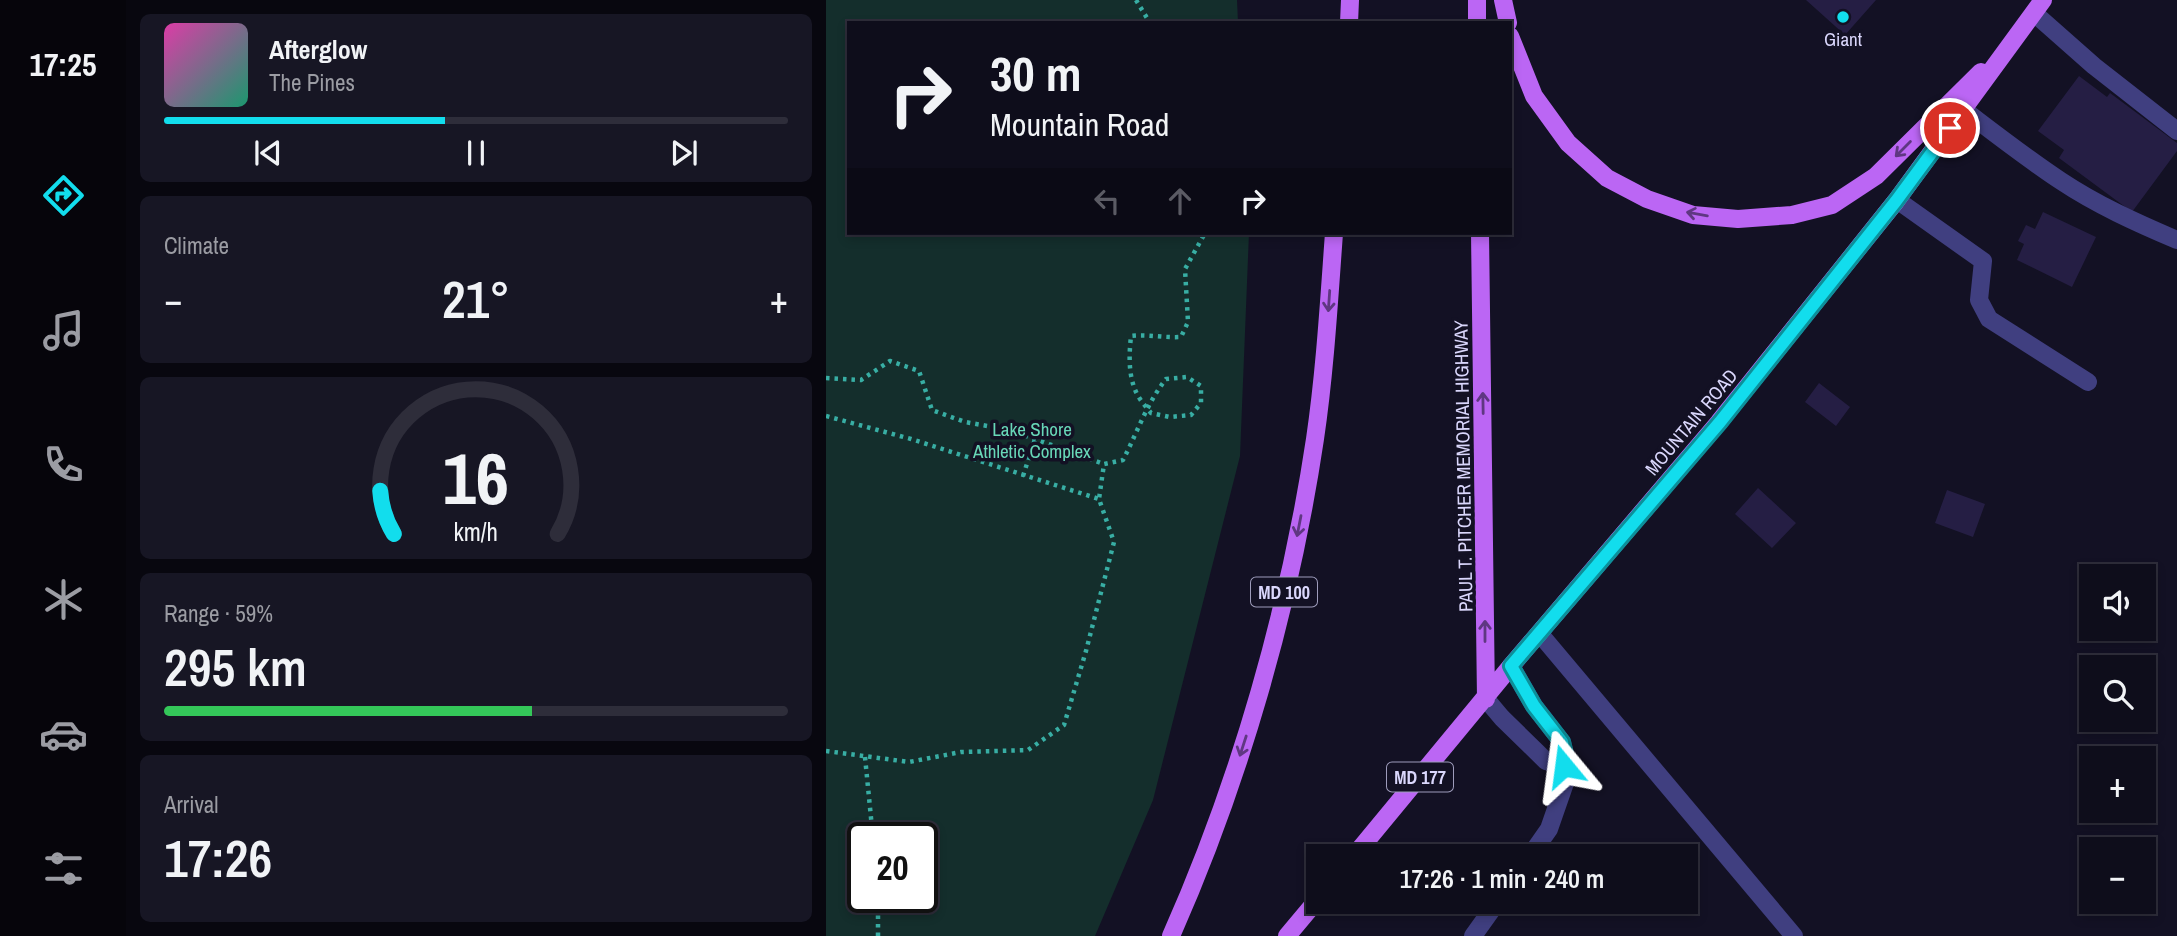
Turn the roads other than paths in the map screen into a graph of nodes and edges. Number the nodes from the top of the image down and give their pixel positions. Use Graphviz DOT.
graph roads {
  1 [pos="1350,0"];
  2 [pos="1477,0"];
  3 [pos="1503,0"];
  4 [pos="2039,7"];
  5 [pos="1349,21"];
  6 [pos="1477,21"];
  7 [pos="1507,21"];
  8 [pos="1512,45"];
  9 [pos="1958,105"];
  10 [pos="2177,131"];
  11 [pos="1897,200"];
  12 [pos="1334,235"];
  13 [pos="1480,235"];
  14 [pos="2177,240"];
  15 [pos="2088,382"];
  16 [pos="1540,634"];
  17 [pos="1511,666"];
  18 [pos="1486,699"];
  19 [pos="1564,766"];
  20 [pos="1364,844"];
  21 [pos="1538,844"];
  22 [pos="1306,913"];
  23 [pos="1489,914"];
  24 [pos="1171,936"];
  25 [pos="1287,936"];
  26 [pos="1473,936"];
  27 [pos="1794,936"];
  1 -- 5 [label="main road"];
  2 -- 6 [label="main road"];
  3 -- 7 [label="main road"];
  4 -- 9 [label="main road"];
  4 -- 10 [label="lane"];
  9 -- 8 [label="main road, one-way"];
  9 -- 11 [label="main road, MOUNTAIN ROAD / MD 177"];
  9 -- 14 [label="lane"];
  11 -- 15 [label="lane"];
  11 -- 16 [label="main road, MOUNTAIN ROAD / MD 177"];
  12 -- 24 [label="main road, MD 100, one-way"];
  18 -- 13 [label="main road, PAUL T. PITCHER MEMORIAL HIGHWAY, one-way"];
  16 -- 17 [label="main road, MOUNTAIN ROAD / MD 177"];
  16 -- 27 [label="lane"];
  17 -- 18 [label="main road, MOUNTAIN ROAD / MD 177"];
  17 -- 19 [label="lane"];
  18 -- 19 [label="lane"];
  18 -- 20 [label="main road, MOUNTAIN ROAD / MD 177"];
  19 -- 21 [label="lane"];
  22 -- 25 [label="main road"];
  23 -- 26 [label="lane"];
}
